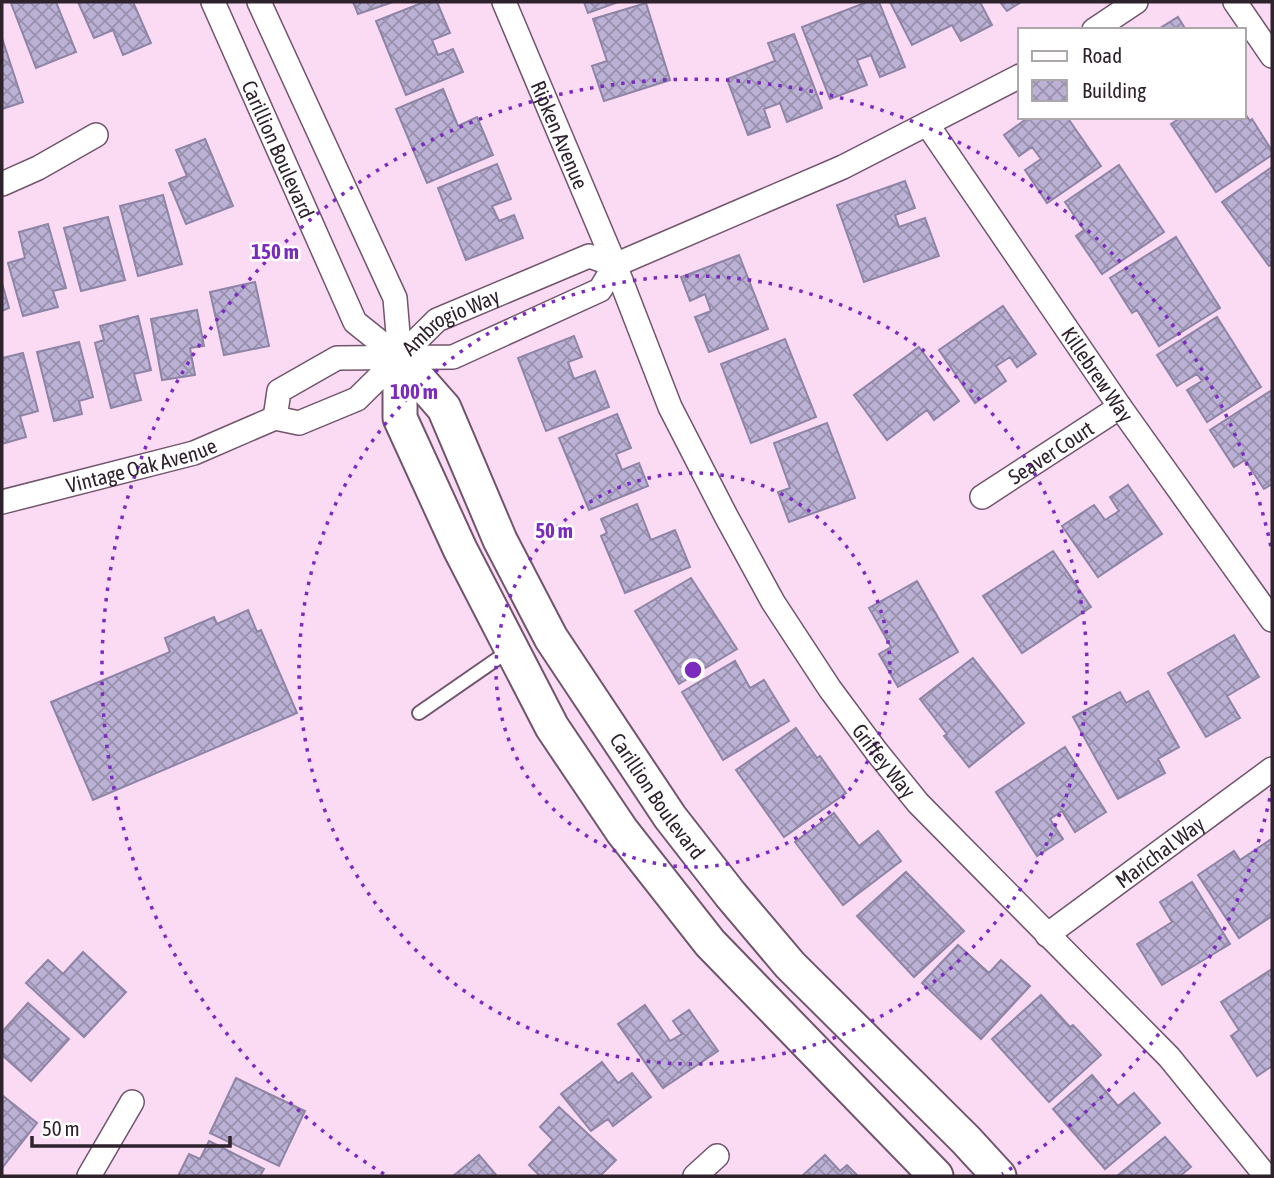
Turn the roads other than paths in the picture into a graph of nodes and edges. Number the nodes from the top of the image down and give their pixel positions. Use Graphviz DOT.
graph roads {
  1 [pos="213,2"];
  2 [pos="259,2"];
  3 [pos="504,2"];
  4 [pos="1136,2"];
  5 [pos="1235,2"];
  6 [pos="1097,28"];
  7 [pos="1272,56"];
  8 [pos="1018,76"];
  9 [pos="927,124"];
  10 [pos="96,135"];
  11 [pos="2,184"];
  12 [pos="615,265"];
  13 [pos="400,358"];
  14 [pos="1120,407"];
  15 [pos="275,418"];
  16 [pos="982,497"];
  17 [pos="2,502"];
  18 [pos="1272,620"];
  19 [pos="510,650"];
  20 [pos="419,713"];
  21 [pos="1272,769"];
  22 [pos="1048,935"];
  23 [pos="132,1102"];
  24 [pos="717,1156"];
  25 [pos="89,1176"];
  26 [pos="695,1176"];
  27 [pos="936,1176"];
  28 [pos="999,1176"];
  29 [pos="1266,1176"];
  1 -- 13 [label="street, Carillion Boulevard"];
  2 -- 13 [label="street, Carillion Boulevard"];
  3 -- 12 [label="street, Ripken Avenue"];
  4 -- 6 [label="street"];
  5 -- 7 [label="street"];
  8 -- 9 [label="street"];
  9 -- 12 [label="street"];
  9 -- 14 [label="street, Killebrew Way"];
  10 -- 11 [label="street"];
  12 -- 13 [label="street, Ambrogio Way"];
  12 -- 13 [label="street, Ambrogio Way"];
  12 -- 22 [label="street, Griffey Way"];
  13 -- 15 [label="street, Vintage Oak Avenue"];
  13 -- 15 [label="street"];
  13 -- 19 [label="street, Carillion Boulevard"];
  13 -- 28 [label="street, Carillion Boulevard"];
  14 -- 16 [label="street, Seaver Court"];
  14 -- 18 [label="street, Killebrew Way"];
  15 -- 17 [label="street, Vintage Oak Avenue"];
  19 -- 20 [label="lane"];
  19 -- 27 [label="street, Carillion Boulevard"];
  21 -- 22 [label="street, Marichal Way"];
  22 -- 29 [label="street, Griffey Way"];
  23 -- 25 [label="street"];
  24 -- 26 [label="street"];
}
